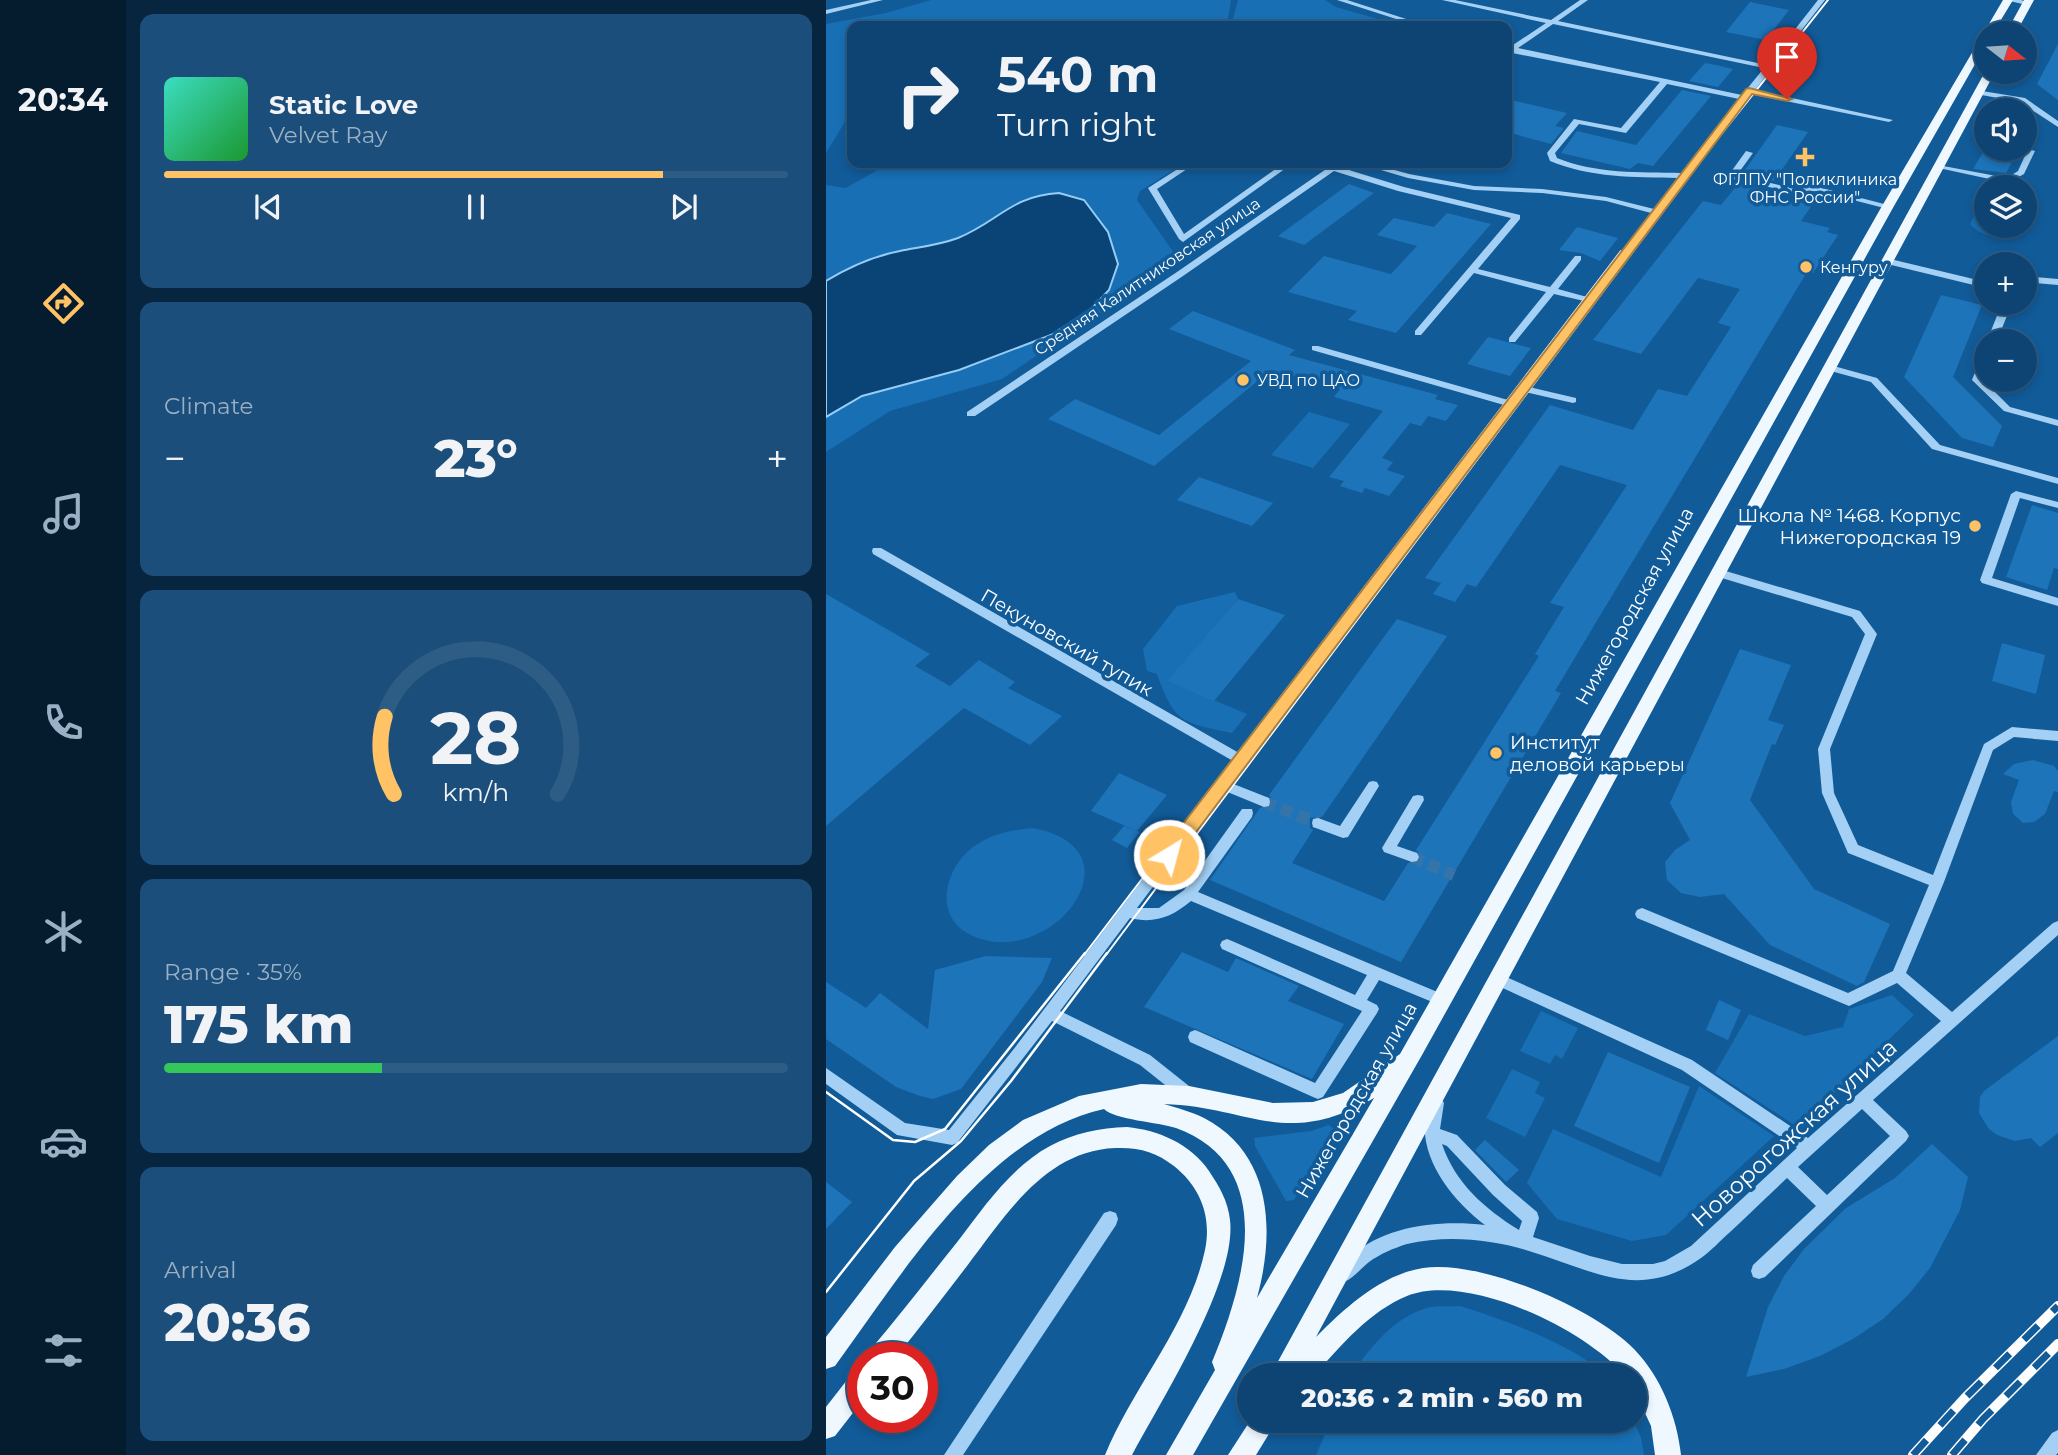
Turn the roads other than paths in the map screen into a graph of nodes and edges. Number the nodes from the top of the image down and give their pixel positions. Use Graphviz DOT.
graph roads {
  1 [pos="880,0"];
  2 [pos="1340,0"];
  3 [pos="1382,0"];
  4 [pos="1445,0"];
  5 [pos="1585,0"];
  6 [pos="1822,0"];
  7 [pos="2008,0"];
  8 [pos="2028,2"];
  9 [pos="1369,11"];
  10 [pos="826,12"];
  11 [pos="1406,21"];
  12 [pos="1995,21"];
  13 [pos="2018,21"];
  14 [pos="1553,22"];
  15 [pos="1512,48"];
  16 [pos="1512,51"];
  17 [pos="1974,57"];
  18 [pos="1768,67"];
  19 [pos="1665,81"];
  20 [pos="1983,84"];
  21 [pos="1979,92"];
  22 [pos="1747,94"];
  23 [pos="1889,120"];
  24 [pos="2058,125"];
  25 [pos="1749,153"];
  26 [pos="2026,161"];
  27 [pos="1938,167"];
  28 [pos="1184,168"];
  29 [pos="1282,168"];
  30 [pos="1332,168"];
  31 [pos="1344,168"];
  32 [pos="1379,168"];
  33 [pos="1683,176"];
  34 [pos="1888,206"];
  35 [pos="1656,212"];
  36 [pos="1578,258"];
  37 [pos="1886,261"];
  38 [pos="1472,270"];
  39 [pos="2037,279"];
  40 [pos="1974,282"];
  41 [pos="2058,282"];
  42 [pos="1553,290"];
  43 [pos="1589,300"];
  44 [pos="1418,333"];
  45 [pos="1512,340"];
  46 [pos="1315,348"];
  47 [pos="1830,368"];
  48 [pos="1522,388"];
  49 [pos="1989,392"];
  50 [pos="1573,400"];
  51 [pos="1510,404"];
  52 [pos="971,414"];
  53 [pos="2058,423"];
  54 [pos="2058,481"];
  55 [pos="2058,506"];
  56 [pos="877,551"];
  57 [pos="1719,573"];
  58 [pos="2058,601"];
  59 [pos="2058,736"];
  60 [pos="1241,760"];
  61 [pos="1222,785"];
  62 [pos="1373,786"];
  63 [pos="1418,800"];
  64 [pos="1264,802"];
  65 [pos="1247,813"];
  66 [pos="1318,823"];
  67 [pos="1412,857"];
  68 [pos="1937,882"];
  69 [pos="1189,894"];
  70 [pos="1127,911"];
  71 [pos="1642,914"];
  72 [pos="2058,927"];
  73 [pos="1227,945"];
  74 [pos="1376,973"];
  75 [pos="1898,975"];
  76 [pos="1499,980"];
  77 [pos="1442,1000"];
  78 [pos="1358,1003"];
  79 [pos="1049,1013"];
  80 [pos="1952,1021"];
  81 [pos="1195,1037"];
  82 [pos="1415,1048"];
  83 [pos="826,1075"];
  84 [pos="1441,1087"];
  85 [pos="1189,1096"];
  86 [pos="1863,1100"];
  87 [pos="1092,1103"];
  88 [pos="1434,1134"];
  89 [pos="1809,1147"];
  90 [pos="1787,1167"];
  91 [pos="1827,1206"];
  92 [pos="1110,1219"];
  93 [pos="1524,1241"];
  94 [pos="1759,1271"];
  95 [pos="1311,1318"];
  96 [pos="893,1342"];
  97 [pos="826,1357"];
  98 [pos="1288,1363"];
  99 [pos="1309,1363"];
  100 [pos="1628,1363"];
  101 [pos="1647,1390"];
  102 [pos="847,1400"];
  103 [pos="826,1427"];
  104 [pos="1252,1433"];
  105 [pos="1257,1433"];
  106 [pos="2058,1438"];
  107 [pos="1181,1451"];
  108 [pos="953,1455"];
  109 [pos="1118,1455"];
  110 [pos="1241,1455"];
  111 [pos="1668,1455"];
  112 [pos="2045,1455"];
  1 -- 10 [label="street"];
  2 -- 9 [label="street"];
  3 -- 9 [label="street"];
  4 -- 14 [label="street"];
  5 -- 14 [label="street"];
  6 -- 18 [label="street"];
  7 -- 8 [label="street"];
  7 -- 12 [label="main road, Нижегородская улица"];
  8 -- 13 [label="main road"];
  9 -- 11 [label="street"];
  14 -- 15 [label="street"];
  14 -- 18 [label="street"];
  16 -- 19 [label="street"];
  17 -- 34 [label="main road, Нижегородская улица"];
  18 -- 22 [label="street"];
  19 -- 22 [label="street"];
  19 -- 33 [label="street"];
  20 -- 21 [label="main road"];
  21 -- 24 [label="street"];
  21 -- 27 [label="main road"];
  22 -- 23 [label="street"];
  22 -- 33 [label="street"];
  25 -- 34 [label="street"];
  26 -- 27 [label="street"];
  27 -- 37 [label="main road"];
  28 -- 29 [label="street"];
  30 -- 52 [label="street, Средняя Калитниковская улица"];
  31 -- 38 [label="street"];
  32 -- 35 [label="street"];
  33 -- 35 [label="street"];
  34 -- 77 [label="main road, Нижегородская улица"];
  35 -- 43 [label="street"];
  36 -- 42 [label="street"];
  37 -- 40 [label="street"];
  37 -- 47 [label="main road"];
  38 -- 42 [label="street"];
  38 -- 44 [label="street"];
  39 -- 41 [label="street"];
  42 -- 43 [label="street"];
  42 -- 45 [label="street"];
  43 -- 48 [label="street"];
  46 -- 51 [label="street"];
  47 -- 54 [label="street"];
  47 -- 57 [label="main road"];
  48 -- 50 [label="street"];
  48 -- 51 [label="street"];
  49 -- 53 [label="street"];
  51 -- 60 [label="street"];
  55 -- 58 [label="street"];
  56 -- 60 [label="street, Пекуновский тупик"];
  57 -- 68 [label="street"];
  57 -- 76 [label="main road"];
  59 -- 68 [label="street"];
  60 -- 61 [label="street"];
  61 -- 64 [label="street"];
  61 -- 70 [label="street"];
  62 -- 66 [label="street"];
  63 -- 67 [label="street"];
  65 -- 69 [label="street"];
  68 -- 75 [label="street"];
  69 -- 70 [label="street"];
  69 -- 74 [label="street"];
  70 -- 79 [label="street"];
  71 -- 75 [label="street"];
  72 -- 80 [label="street, Новорогожская улица"];
  73 -- 78 [label="street"];
  74 -- 77 [label="street"];
  74 -- 78 [label="street"];
  75 -- 80 [label="street"];
  76 -- 84 [label="main road"];
  76 -- 89 [label="street"];
  77 -- 82 [label="main road, Нижегородская улица"];
  78 -- 81 [label="street"];
  79 -- 83 [label="street"];
  79 -- 85 [label="street"];
  80 -- 86 [label="street, Новорогожская улица"];
  82 -- 85 [label="main road"];
  82 -- 107 [label="main road, Нижегородская улица"];
  84 -- 88 [label="street"];
  84 -- 95 [label="main road"];
  85 -- 87 [label="main road"];
  86 -- 89 [label="street, Новорогожская улица"];
  86 -- 91 [label="street"];
  87 -- 97 [label="main road"];
  87 -- 107 [label="main road"];
  88 -- 93 [label="street"];
  88 -- 93 [label="street"];
  89 -- 90 [label="street, Новорогожская улица"];
  90 -- 91 [label="street"];
  90 -- 93 [label="street, Новорогожская улица"];
  91 -- 94 [label="street"];
  92 -- 108 [label="street"];
  93 -- 95 [label="street"];
  95 -- 98 [label="main road"];
  96 -- 109 [label="main road"];
  99 -- 100 [label="main road"];
  101 -- 111 [label="main road"];
  102 -- 103 [label="main road"];
  104 -- 110 [label="main road"];
  105 -- 110 [label="main road"];
  106 -- 112 [label="street"];
}
